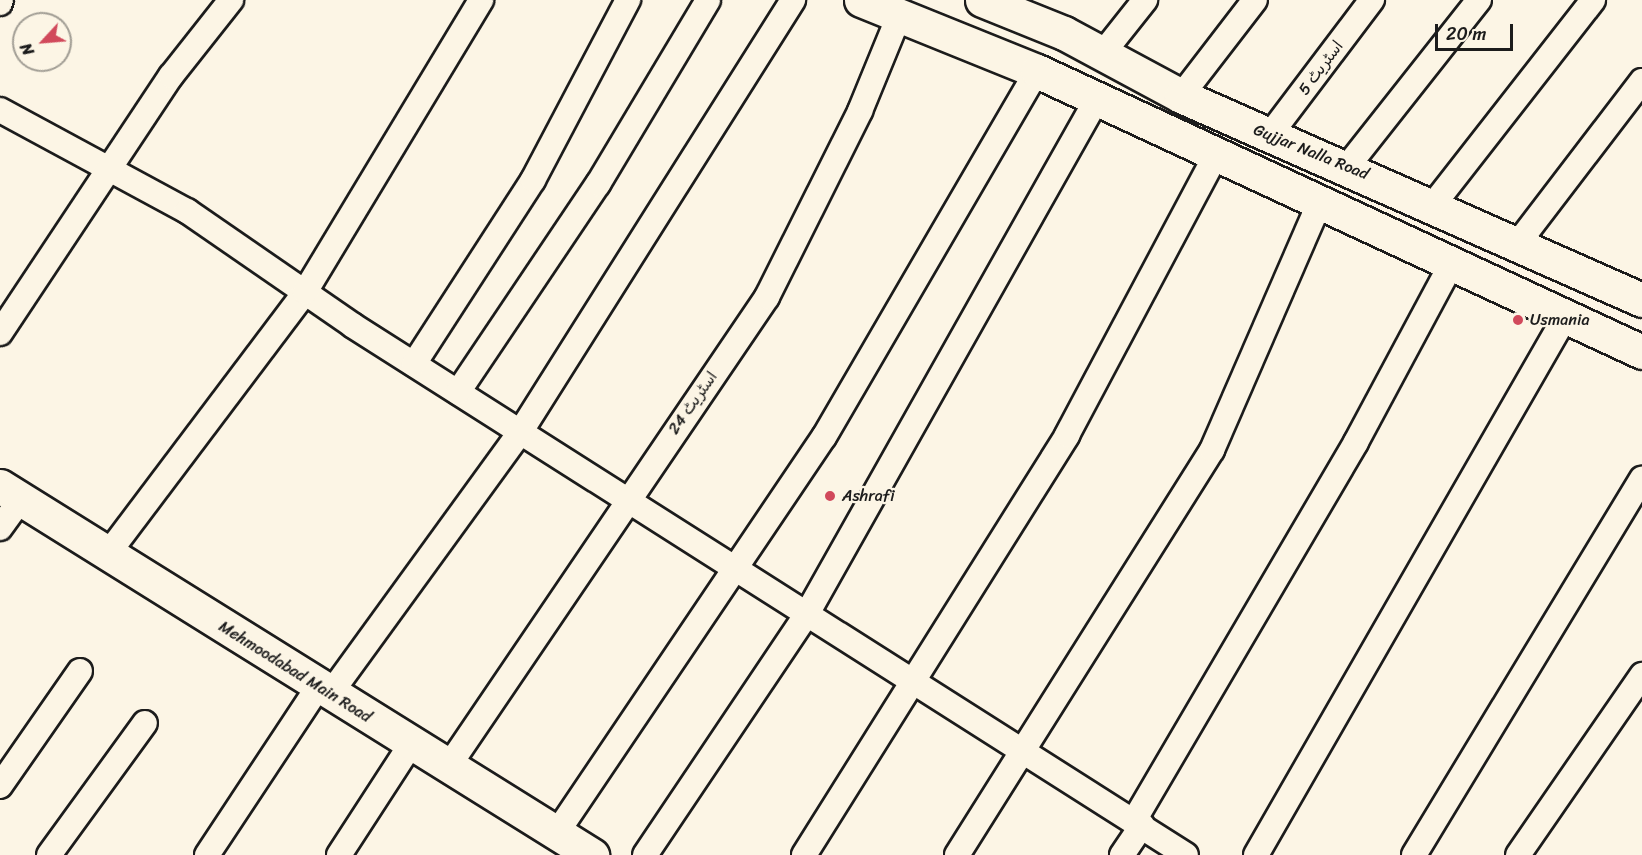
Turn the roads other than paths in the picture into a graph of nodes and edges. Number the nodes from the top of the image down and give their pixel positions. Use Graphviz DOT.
graph roads {
  1 [pos="231,0"];
  2 [pos="481,0"];
  3 [pos="628,0"];
  4 [pos="708,0"];
  5 [pos="793,0"];
  6 [pos="861,0"];
  7 [pos="982,0"];
  8 [pos="1145,0"];
  9 [pos="1255,0"];
  10 [pos="1372,0"];
  11 [pos="1479,0"];
  12 [pos="1593,0"];
  13 [pos="1025,7"];
  14 [pos="899,16"];
  15 [pos="1103,53"];
  16 [pos="1037,71"];
  17 [pos="1642,81"];
  18 [pos="1180,96"];
  19 [pos="1097,99"];
  20 [pos="0,110"];
  21 [pos="1269,136"];
  22 [pos="1216,155"];
  23 [pos="1347,166"];
  24 [pos="110,169"];
  25 [pos="1321,199"];
  26 [pos="1433,205"];
  27 [pos="1515,247"];
  28 [pos="1451,265"];
  29 [pos="305,292"];
  30 [pos="1642,300"];
  31 [pos="1564,319"];
  32 [pos="0,333"];
  33 [pos="1642,352"];
  34 [pos="414,364"];
  35 [pos="458,392"];
  36 [pos="521,431"];
  37 [pos="1642,479"];
  38 [pos="10,493"];
  39 [pos="627,498"];
  40 [pos="0,528"];
  41 [pos="107,555"];
  42 [pos="736,567"];
  43 [pos="808,612"];
  44 [pos="80,671"];
  45 [pos="1642,675"];
  46 [pos="917,681"];
  47 [pos="325,690"];
  48 [pos="145,723"];
  49 [pos="411,744"];
  50 [pos="1024,749"];
  51 [pos="448,767"];
  52 [pos="0,786"];
  53 [pos="1138,822"];
  54 [pos="577,848"];
  55 [pos="49,855"];
  56 [pos="207,855"];
  57 [pos="339,855"];
  58 [pos="645,855"];
  59 [pos="804,855"];
  60 [pos="957,855"];
  61 [pos="1122,855"];
  62 [pos="1186,855"];
  63 [pos="1256,855"];
  64 [pos="1414,855"];
  65 [pos="1518,855"];
  1 -- 24 [label="street"];
  2 -- 29 [label="street"];
  3 -- 34 [label="street"];
  4 -- 35 [label="street"];
  5 -- 36 [label="street"];
  6 -- 14 [label="street"];
  7 -- 13 [label="street, Gujjar Nalla Road"];
  8 -- 15 [label="street"];
  9 -- 18 [label="street"];
  10 -- 21 [label="street, اسٹریٹ 5"];
  11 -- 23 [label="street"];
  12 -- 26 [label="street"];
  13 -- 15 [label="street, Gujjar Nalla Road"];
  14 -- 16 [label="street"];
  14 -- 39 [label="street, اسٹریٹ 24"];
  15 -- 18 [label="street, Gujjar Nalla Road"];
  16 -- 19 [label="street"];
  16 -- 42 [label="street"];
  17 -- 27 [label="street"];
  18 -- 21 [label="street, Gujjar Nalla Road"];
  19 -- 22 [label="street"];
  19 -- 43 [label="street"];
  20 -- 24 [label="street"];
  21 -- 23 [label="street, Gujjar Nalla Road"];
  22 -- 25 [label="street"];
  22 -- 46 [label="street"];
  23 -- 26 [label="street, Gujjar Nalla Road"];
  24 -- 29 [label="street"];
  24 -- 32 [label="street"];
  25 -- 28 [label="street"];
  25 -- 50 [label="street"];
  26 -- 27 [label="street, Gujjar Nalla Road"];
  27 -- 30 [label="street, Gujjar Nalla Road"];
  28 -- 31 [label="street"];
  28 -- 53 [label="street"];
  29 -- 34 [label="street"];
  29 -- 41 [label="street"];
  31 -- 33 [label="street"];
  31 -- 63 [label="street"];
  34 -- 35 [label="street"];
  35 -- 36 [label="street"];
  36 -- 39 [label="street"];
  36 -- 47 [label="street"];
  37 -- 64 [label="street"];
  38 -- 40 [label="street"];
  38 -- 41 [label="street, Mehmoodabad Main Road"];
  39 -- 42 [label="street"];
  39 -- 51 [label="street, اسٹریٹ 24"];
  41 -- 47 [label="street, Mehmoodabad Main Road"];
  42 -- 43 [label="street"];
  42 -- 54 [label="street"];
  43 -- 46 [label="street"];
  43 -- 58 [label="street"];
  44 -- 52 [label="street"];
  45 -- 65 [label="street"];
  46 -- 50 [label="street"];
  46 -- 59 [label="street"];
  47 -- 49 [label="street, Mehmoodabad Main Road"];
  47 -- 56 [label="street"];
  48 -- 55 [label="street"];
  49 -- 51 [label="street, Mehmoodabad Main Road"];
  49 -- 57 [label="street"];
  50 -- 53 [label="street"];
  50 -- 60 [label="street"];
  51 -- 54 [label="street, Mehmoodabad Main Road"];
  53 -- 61 [label="street"];
  53 -- 62 [label="street"];
}
